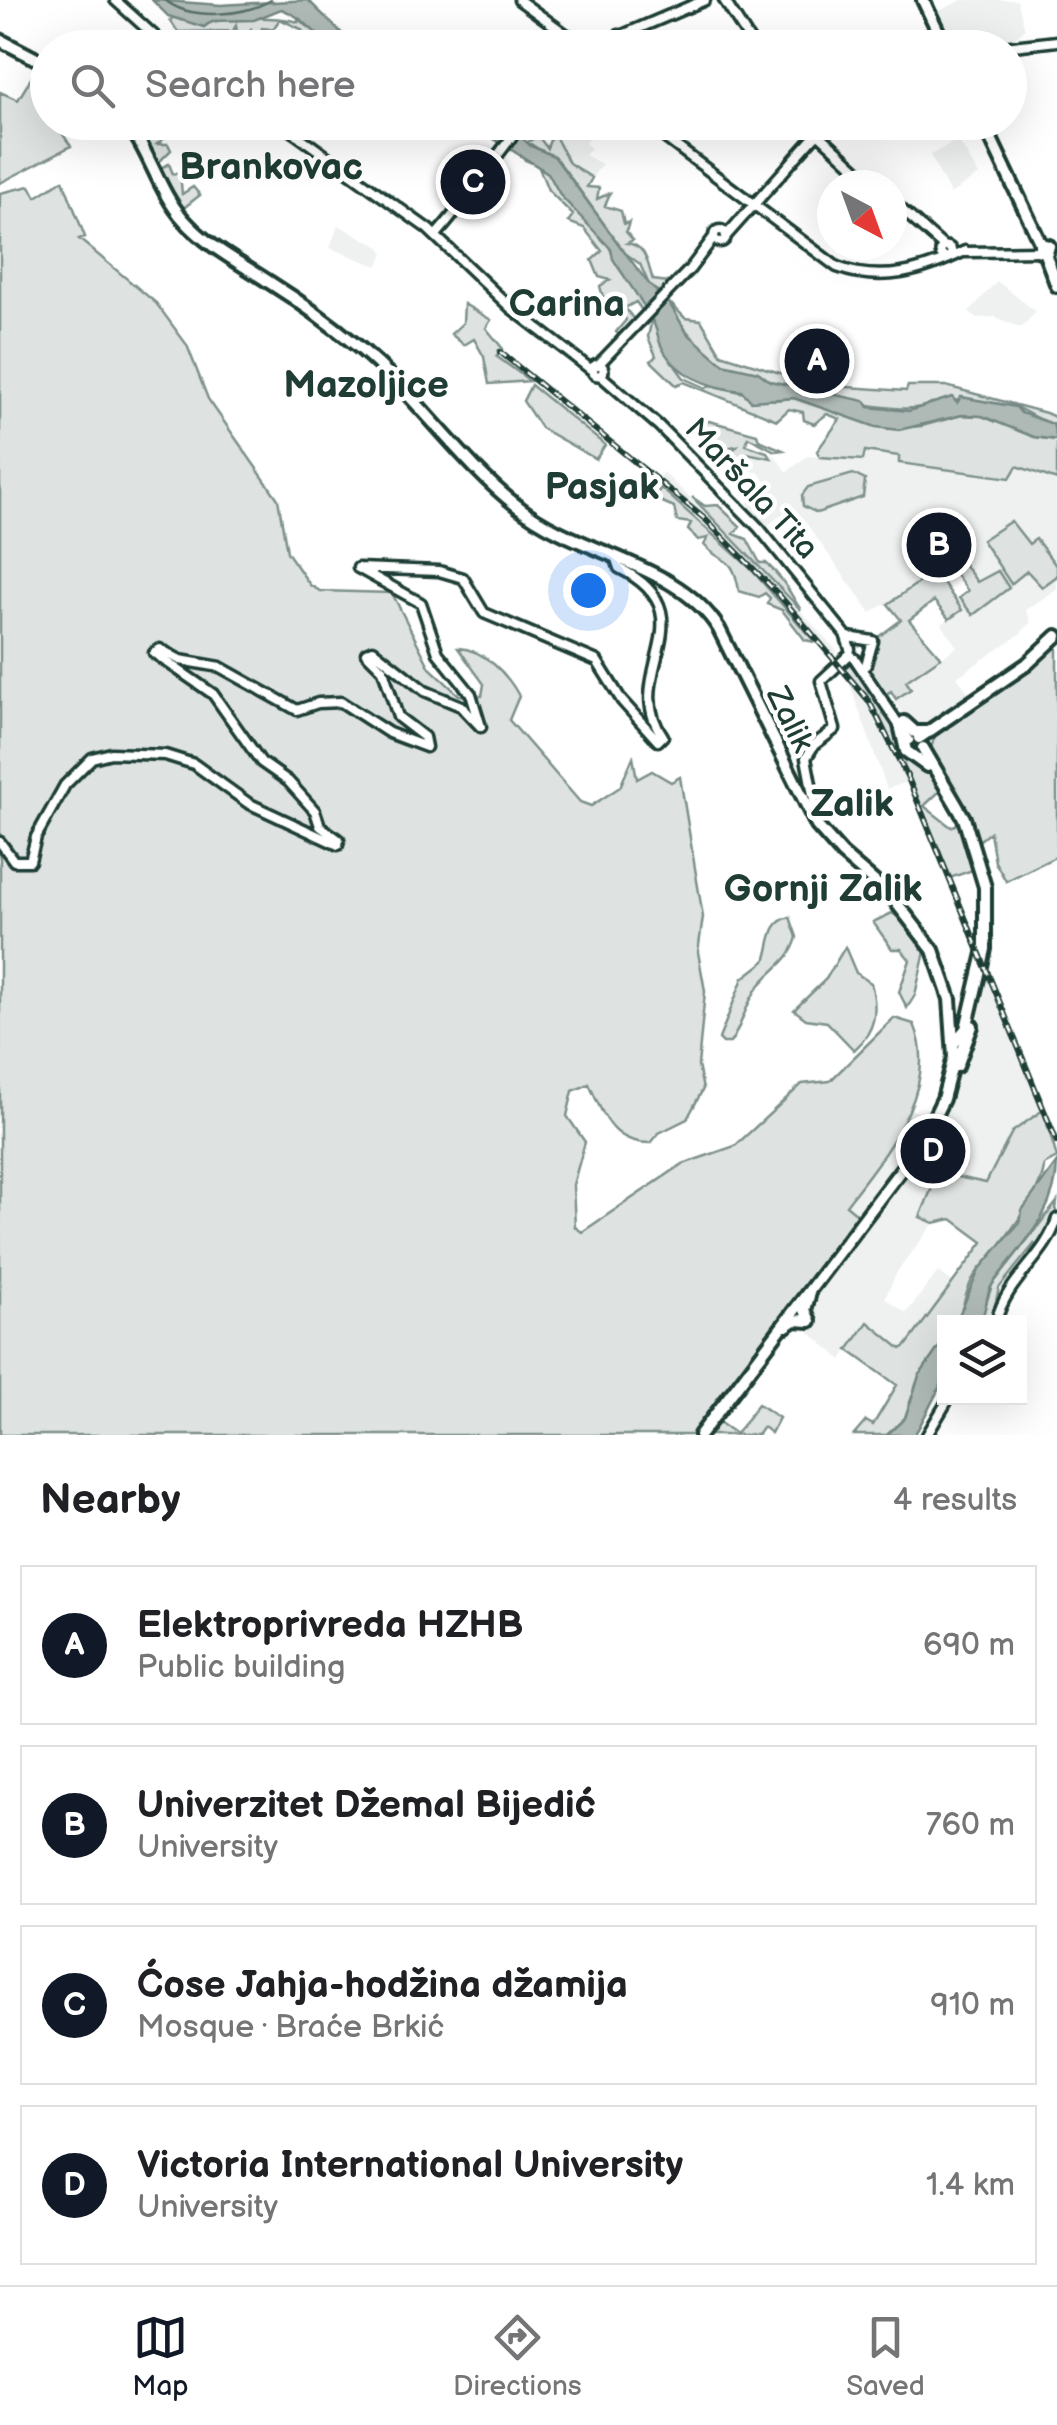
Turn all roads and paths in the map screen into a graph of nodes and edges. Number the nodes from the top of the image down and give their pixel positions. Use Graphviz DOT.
graph roads {
  1 [pos="116,0"];
  2 [pos="512,0"];
  3 [pos="519,0"];
  4 [pos="705,0"];
  5 [pos="724,0"];
  6 [pos="925,0"];
  7 [pos="148,30"];
  8 [pos="558,30"];
  9 [pos="560,30"];
  10 [pos="630,30"];
  11 [pos="743,30"];
  12 [pos="939,30"];
  13 [pos="0,40"];
  14 [pos="1057,43"];
  15 [pos="1027,45"];
  16 [pos="1027,47"];
  17 [pos="30,56"];
  18 [pos="135,140"];
  19 [pos="303,140"];
  20 [pos="509,140"];
  21 [pos="670,140"];
  22 [pos="809,140"];
  23 [pos="825,140"];
  24 [pos="994,140"];
  25 [pos="858,170"];
  26 [pos="752,203"];
  27 [pos="907,214"];
  28 [pos="436,235"];
  29 [pos="1047,250"];
  30 [pos="945,251"];
  31 [pos="1057,286"];
  32 [pos="597,369"];
  33 [pos="620,564"];
  34 [pos="846,636"];
  35 [pos="1057,636"];
  36 [pos="1057,646"];
  37 [pos="855,657"];
  38 [pos="902,724"];
  39 [pos="922,745"];
  40 [pos="815,816"];
  41 [pos="0,842"];
  42 [pos="976,986"];
  43 [pos="968,1022"];
  44 [pos="952,1023"];
  45 [pos="969,1040"];
  46 [pos="954,1043"];
  47 [pos="951,1075"];
  48 [pos="1057,1219"];
  49 [pos="810,1290"];
  50 [pos="998,1315"];
  51 [pos="778,1333"];
  52 [pos="944,1405"];
  53 [pos="700,1435"];
  54 [pos="926,1435"];
  1 -- 7 [label="street"];
  2 -- 8 [label="street"];
  3 -- 9 [label="street"];
  4 -- 10 [label="street"];
  5 -- 11 [label="street"];
  6 -- 12 [label="main road"];
  13 -- 17 [label="main road"];
  14 -- 15 [label="street"];
  14 -- 16 [label="street"];
  18 -- 33 [label="main road, Zalik"];
  19 -- 28 [label="street, Maršala Tita"];
  20 -- 28 [label="street"];
  21 -- 26 [label="street"];
  22 -- 26 [label="street"];
  23 -- 25 [label="street"];
  24 -- 29 [label="main road"];
  26 -- 30 [label="street"];
  26 -- 32 [label="street"];
  27 -- 30 [label="street"];
  28 -- 32 [label="street, Maršala Tita"];
  29 -- 30 [label="street"];
  29 -- 31 [label="main road"];
  32 -- 34 [label="street, Maršala Tita"];
  33 -- 40 [label="main road, Zalik"];
  33 -- 41 [label="street"];
  34 -- 37 [label="street, Maršala Tita"];
  34 -- 37 [label="street"];
  34 -- 37 [label="street"];
  35 -- 39 [label="main road"];
  36 -- 39 [label="main road"];
  37 -- 38 [label="street, Maršala Tita"];
  37 -- 40 [label="street, Zalik"];
  38 -- 39 [label="street, Maršala Tita"];
  38 -- 39 [label="main road"];
  38 -- 39 [label="main road"];
  39 -- 42 [label="main road, Maršala Tita"];
  40 -- 44 [label="main road, Zalik"];
  42 -- 43 [label="main road, Maršala Tita"];
  42 -- 45 [label="main road, Maršala Tita"];
  43 -- 44 [label="main road"];
  43 -- 46 [label="main road, Maršala Tita"];
  44 -- 46 [label="main road, Zalik"];
  45 -- 46 [label="main road"];
  45 -- 47 [label="main road, Maršala Tita"];
  46 -- 47 [label="main road, Zalik"];
  47 -- 49 [label="main road"];
  48 -- 50 [label="street"];
  49 -- 51 [label="main road"];
  49 -- 51 [label="main road"];
  51 -- 53 [label="main road"];
  52 -- 54 [label="street"];
}
